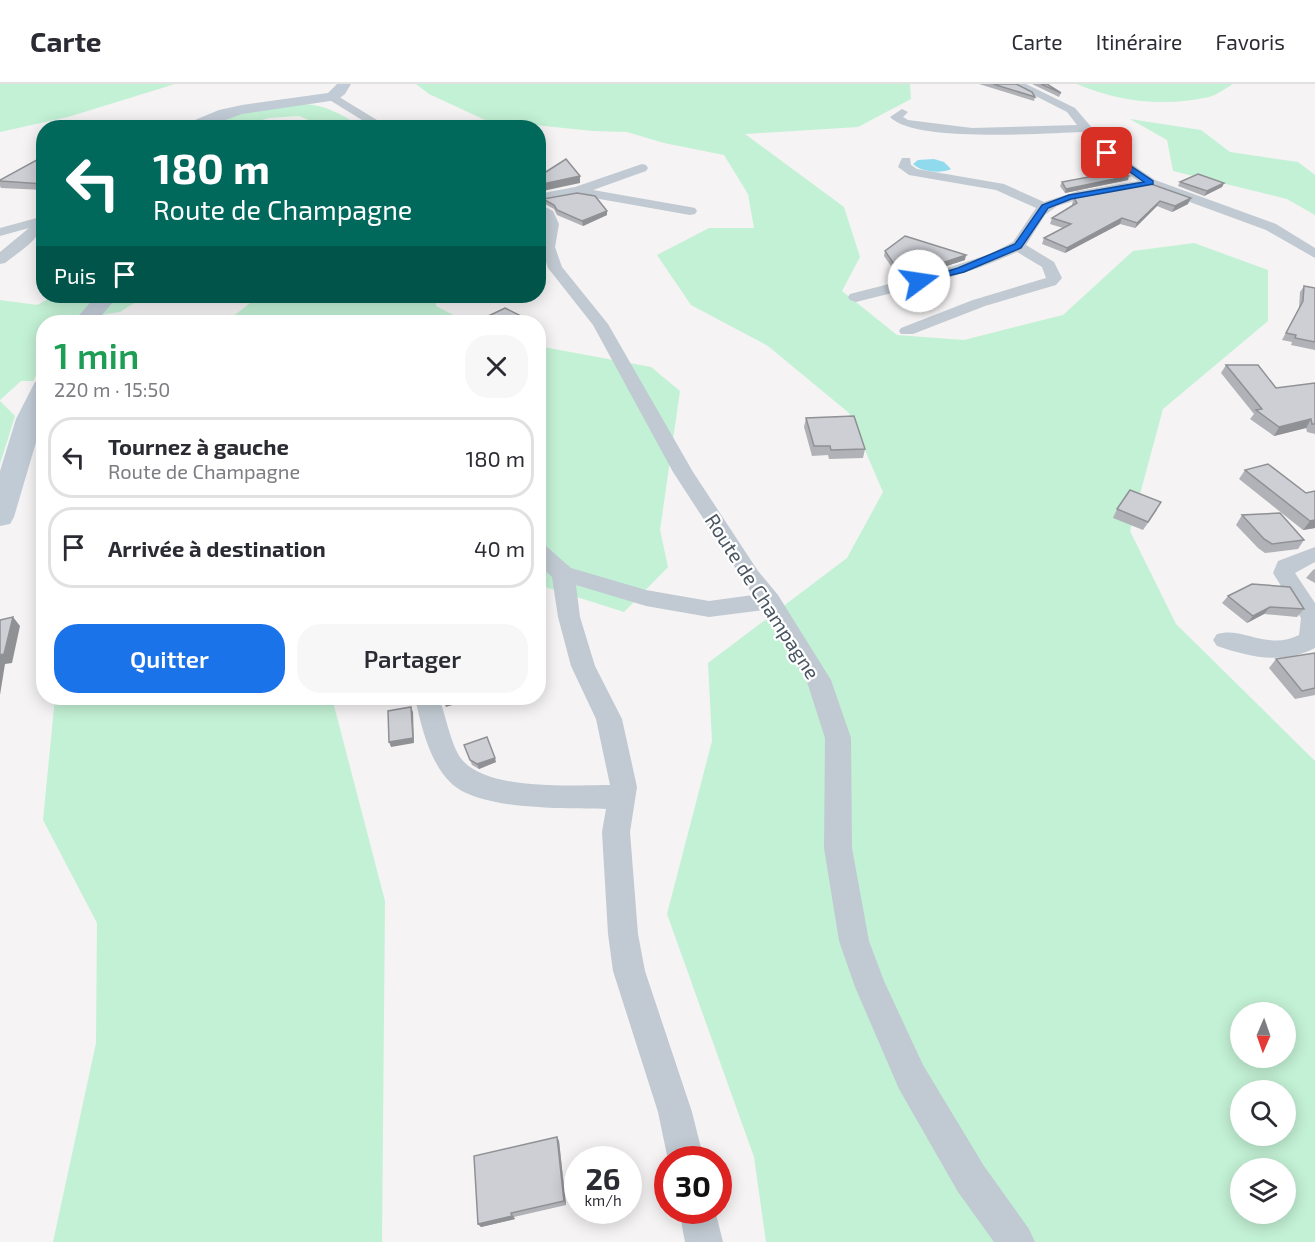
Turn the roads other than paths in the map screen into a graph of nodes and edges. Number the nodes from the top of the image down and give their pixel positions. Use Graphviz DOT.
graph roads {
  1 [pos="344,84"];
  2 [pos="1017,84"];
  3 [pos="332,97"];
  4 [pos="902,112"];
  5 [pos="207,120"];
  6 [pos="371,120"];
  7 [pos="1087,128"];
  8 [pos="906,161"];
  9 [pos="642,168"];
  10 [pos="1150,183"];
  11 [pos="578,191"];
  12 [pos="546,197"];
  13 [pos="1045,207"];
  14 [pos="690,211"];
  15 [pos="546,213"];
  16 [pos="36,222"];
  17 [pos="36,229"];
  18 [pos="0,232"];
  19 [pos="1018,246"];
  20 [pos="1315,254"];
  21 [pos="0,260"];
  22 [pos="856,297"];
  23 [pos="101,303"];
  24 [pos="90,315"];
  25 [pos="908,331"];
  26 [pos="36,405"];
  27 [pos="0,517"];
  28 [pos="1315,554"];
  29 [pos="546,558"];
  30 [pos="563,574"];
  31 [pos="770,602"];
  32 [pos="1225,640"];
  33 [pos="429,705"];
  34 [pos="622,797"];
  35 [pos="683,1146"];
  36 [pos="700,1224"];
  37 [pos="704,1242"];
  38 [pos="1016,1242"];
  1 -- 3 [label="street"];
  2 -- 7 [label="street"];
  3 -- 5 [label="street"];
  3 -- 6 [label="street"];
  4 -- 7 [label="street"];
  7 -- 10 [label="street"];
  8 -- 13 [label="street"];
  9 -- 11 [label="street"];
  10 -- 13 [label="street"];
  10 -- 20 [label="street"];
  11 -- 12 [label="street"];
  11 -- 14 [label="street"];
  13 -- 19 [label="street"];
  15 -- 31 [label="street, Route de Champagne"];
  16 -- 18 [label="street"];
  17 -- 21 [label="street"];
  19 -- 22 [label="street"];
  19 -- 25 [label="street"];
  23 -- 24 [label="street"];
  26 -- 27 [label="street"];
  28 -- 32 [label="street"];
  29 -- 30 [label="street"];
  30 -- 31 [label="street"];
  30 -- 34 [label="street"];
  31 -- 38 [label="street, Route de Champagne"];
  33 -- 34 [label="street"];
  34 -- 35 [label="street"];
  36 -- 37 [label="street"];
}
